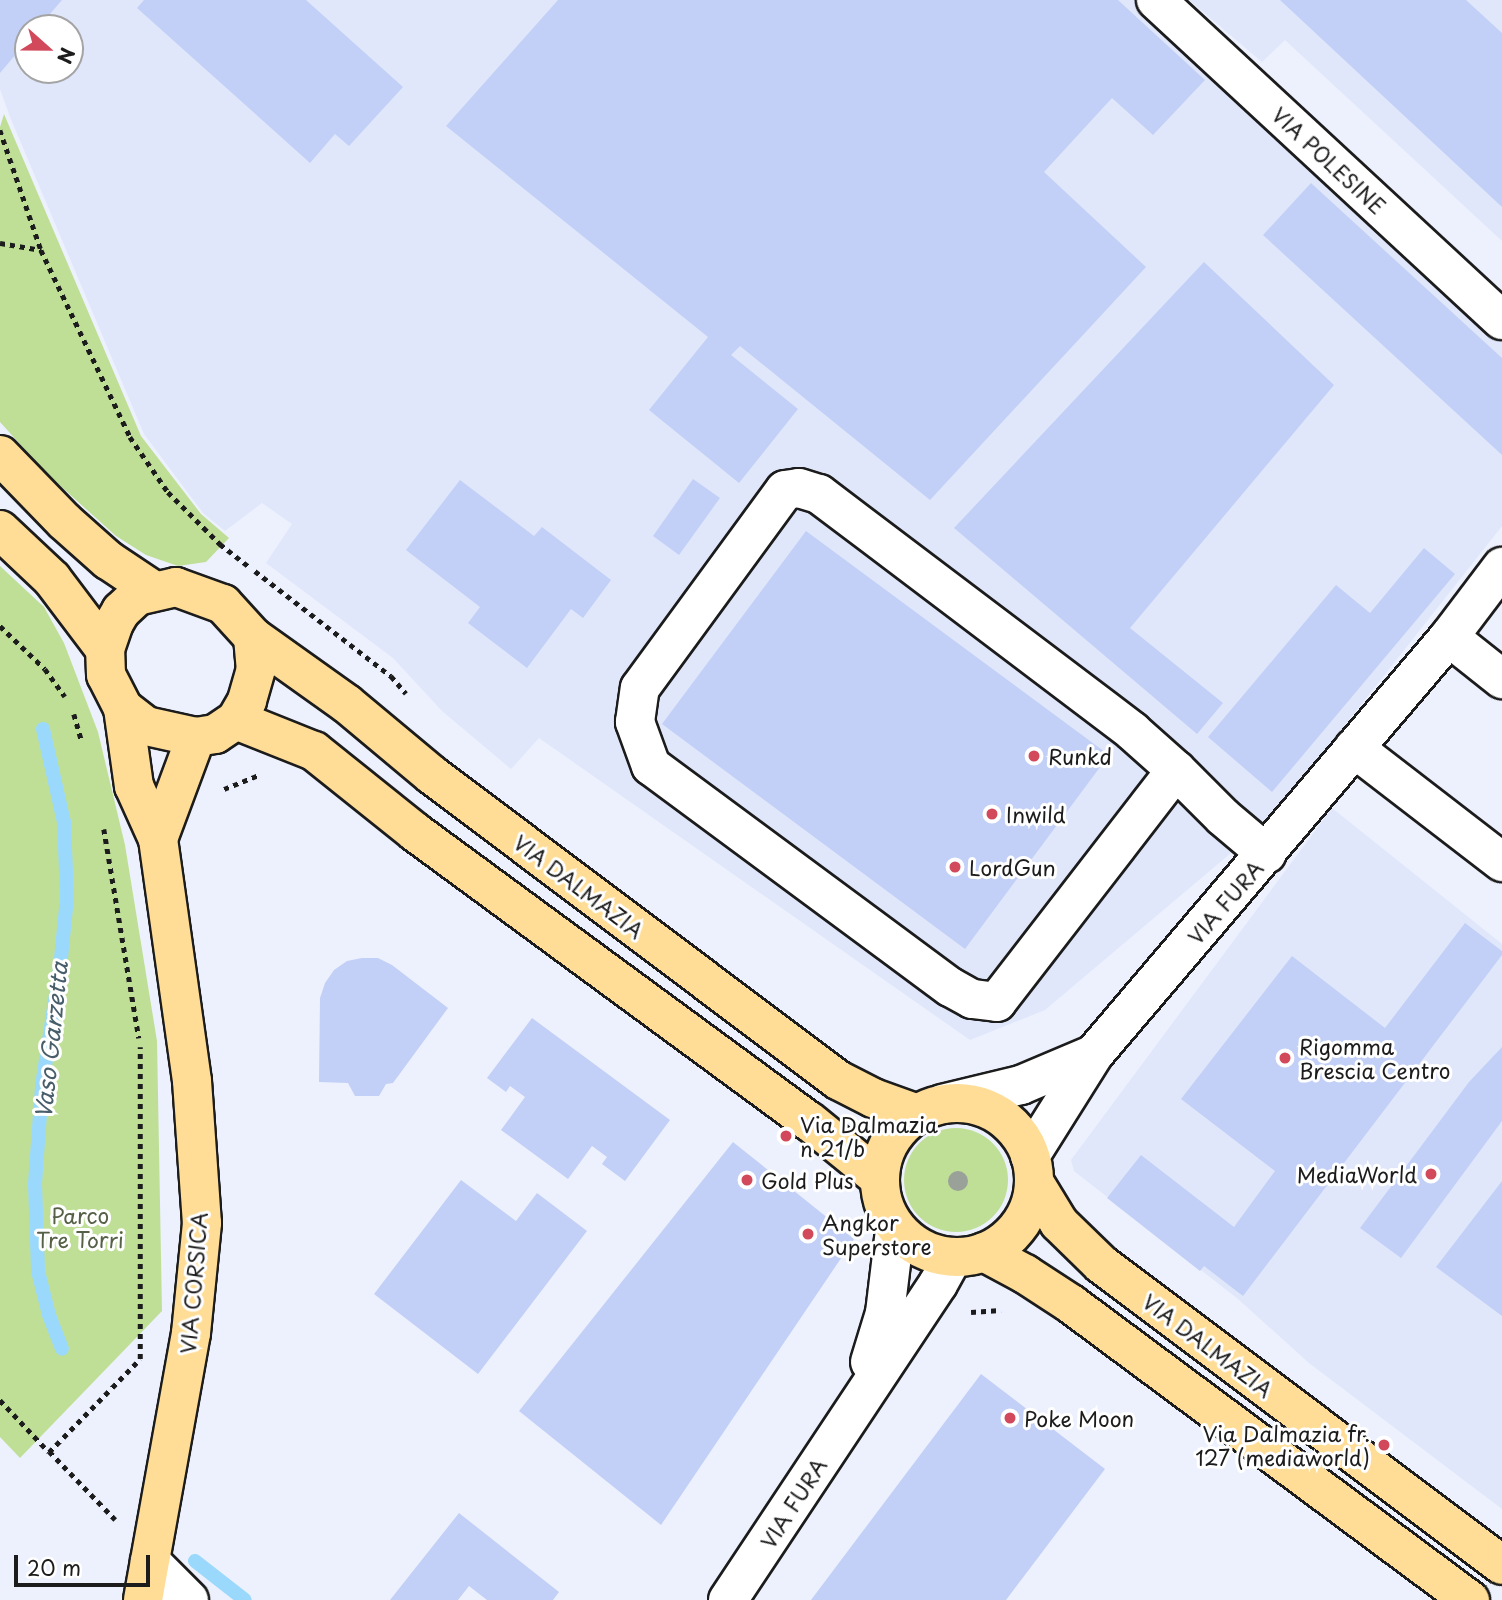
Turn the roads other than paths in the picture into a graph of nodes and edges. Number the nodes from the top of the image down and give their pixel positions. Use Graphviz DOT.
graph roads {
  1 [pos="1156,0"];
  2 [pos="1502,320"];
  3 [pos="0,455"];
  4 [pos="0,530"];
  5 [pos="1502,567"];
  6 [pos="153,590"];
  7 [pos="253,637"];
  8 [pos="1449,637"];
  9 [pos="105,649"];
  10 [pos="1502,679"];
  11 [pos="123,708"];
  12 [pos="236,720"];
  13 [pos="196,737"];
  14 [pos="1354,748"];
  15 [pos="1176,770"];
  16 [pos="158,839"];
  17 [pos="1267,854"];
  18 [pos="1502,862"];
  19 [pos="1094,1055"];
  20 [pos="930,1109"];
  21 [pos="1032,1169"];
  22 [pos="879,1178"];
  23 [pos="895,1230"];
  24 [pos="968,1255"];
  25 [pos="856,1404"];
  26 [pos="150,1561"];
  27 [pos="1502,1565"];
  28 [pos="143,1600"];
  29 [pos="189,1600"];
  30 [pos="728,1600"];
  31 [pos="1470,1600"];
  1 -- 2 [label="street, VIA POLESINE"];
  3 -- 6 [label="main road"];
  4 -- 9 [label="main road, VIA CORSICA"];
  5 -- 8 [label="street, VIA FURA"];
  6 -- 7 [label="main road"];
  6 -- 9 [label="main road"];
  7 -- 12 [label="main road"];
  7 -- 20 [label="main road, VIA DALMAZIA"];
  8 -- 10 [label="street"];
  8 -- 14 [label="street, VIA FURA"];
  9 -- 11 [label="main road, VIA CORSICA"];
  11 -- 13 [label="main road, VIA CORSICA"];
  11 -- 16 [label="main road, VIA CORSICA"];
  12 -- 13 [label="main road"];
  12 -- 22 [label="main road"];
  13 -- 16 [label="main road, VIA CORSICA"];
  14 -- 17 [label="street, VIA FURA"];
  14 -- 18 [label="street"];
  15 -- 15 [label="street"];
  15 -- 17 [label="street"];
  16 -- 26 [label="main road, VIA CORSICA"];
  17 -- 19 [label="street, VIA FURA"];
  19 -- 20 [label="street, VIA FURA"];
  19 -- 21 [label="street, VIA FURA"];
  20 -- 21 [label="main road, VIA DALMAZIA"];
  20 -- 22 [label="main road"];
  21 -- 24 [label="main road"];
  21 -- 27 [label="main road, VIA DALMAZIA"];
  22 -- 23 [label="main road"];
  23 -- 24 [label="main road"];
  23 -- 25 [label="street, VIA FURA"];
  24 -- 25 [label="street, VIA FURA"];
  24 -- 31 [label="main road"];
  25 -- 30 [label="street, VIA FURA"];
  26 -- 28 [label="main road, VIA CORSICA"];
  26 -- 29 [label="street"];
}
